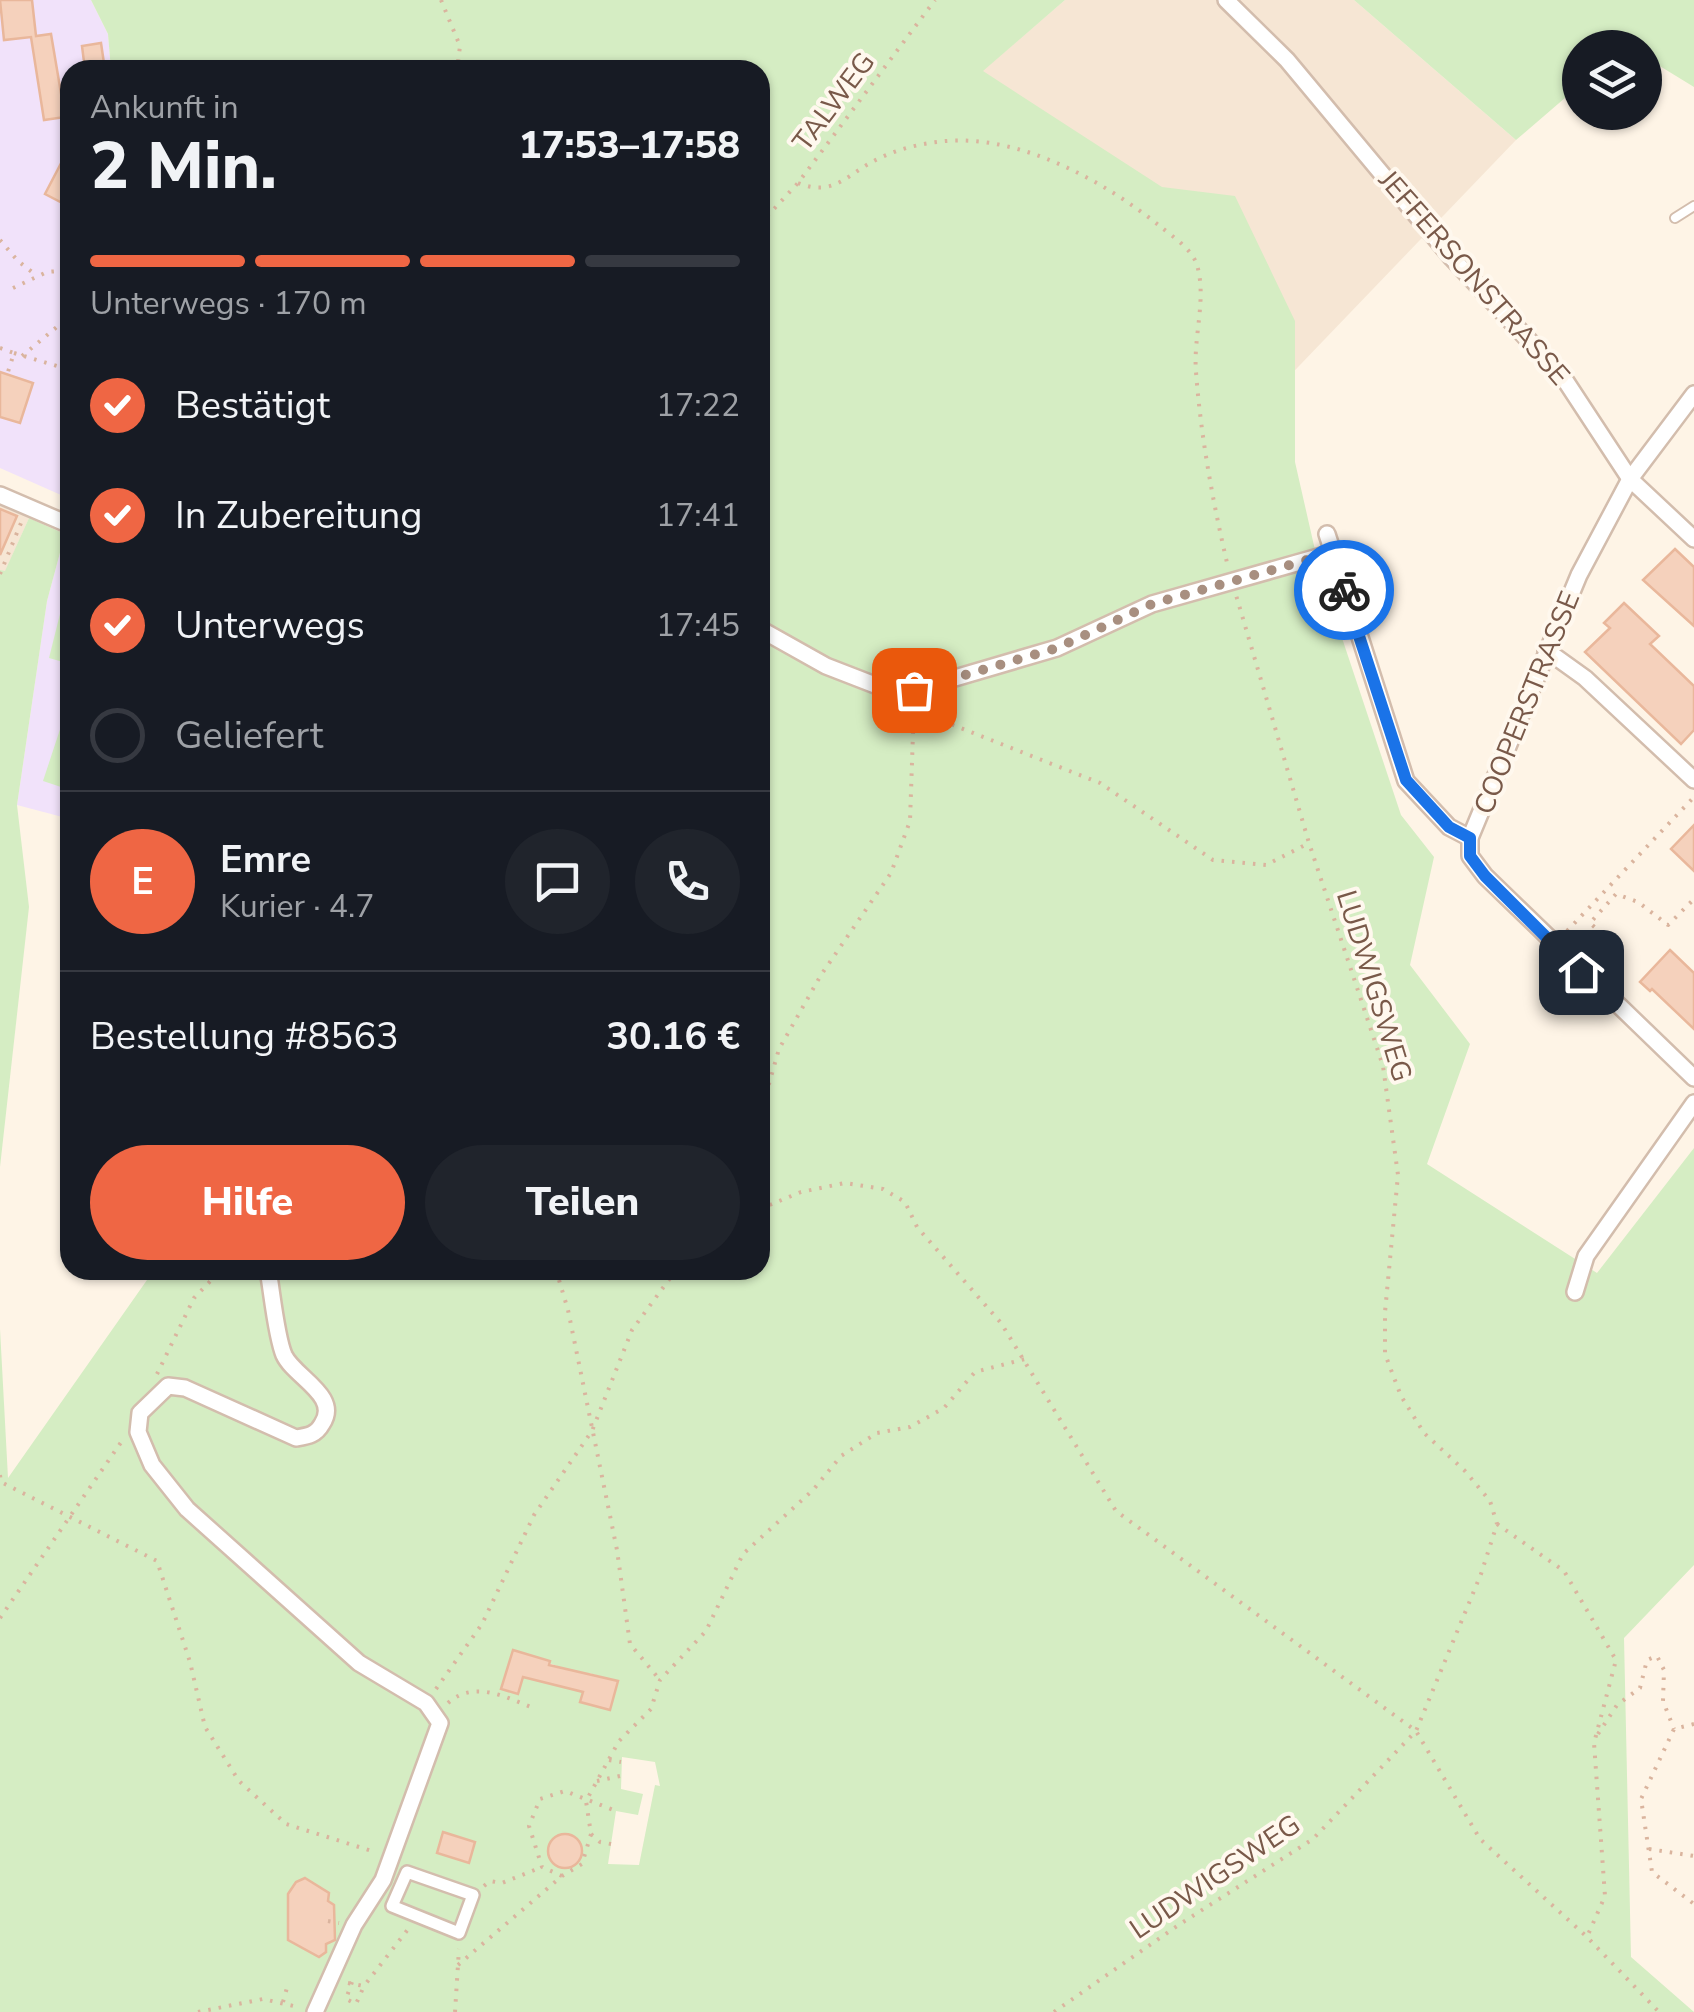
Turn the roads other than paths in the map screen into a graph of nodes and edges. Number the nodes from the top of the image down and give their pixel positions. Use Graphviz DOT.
graph roads {
  1 [pos="1226,0"];
  2 [pos="1694,206"];
  3 [pos="1676,218"];
  4 [pos="1694,394"];
  5 [pos="1630,479"];
  6 [pos="0,495"];
  7 [pos="60,521"];
  8 [pos="1327,534"];
  9 [pos="1694,539"];
  10 [pos="1332,553"];
  11 [pos="770,635"];
  12 [pos="1546,650"];
  13 [pos="1694,780"];
  14 [pos="1470,838"];
  15 [pos="1694,1078"];
  16 [pos="1694,1103"];
  17 [pos="270,1280"];
  18 [pos="1576,1292"];
  19 [pos="407,1872"];
  20 [pos="307,2010"];
  1 -- 5 [label="street, JEFFERSONSTRASSE"];
  2 -- 3 [label="lane"];
  4 -- 5 [label="street, COOPERSTRASSE"];
  5 -- 9 [label="street, JEFFERSONSTRASSE"];
  5 -- 12 [label="street, COOPERSTRASSE"];
  6 -- 7 [label="street"];
  8 -- 10 [label="street, COOPERSTRASSE"];
  10 -- 11 [label="street"];
  10 -- 14 [label="street, COOPERSTRASSE"];
  12 -- 13 [label="street"];
  12 -- 14 [label="street, COOPERSTRASSE"];
  14 -- 15 [label="street"];
  16 -- 18 [label="street"];
  17 -- 20 [label="street"];
  19 -- 19 [label="street"];
}
